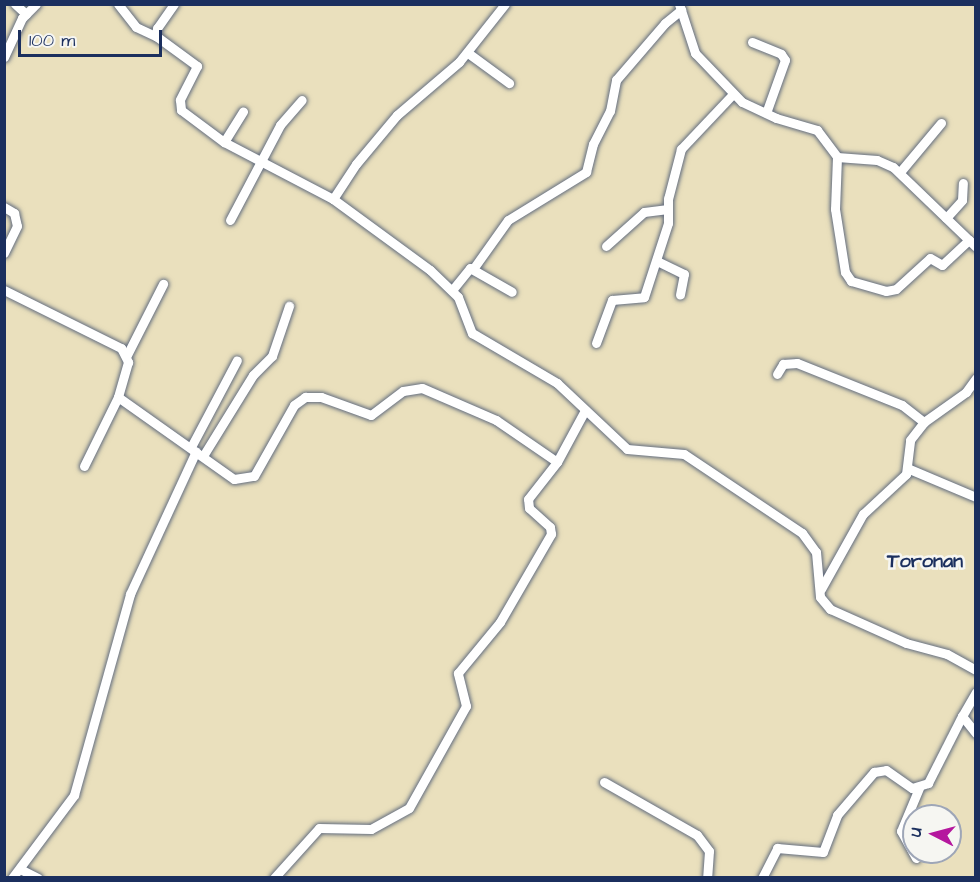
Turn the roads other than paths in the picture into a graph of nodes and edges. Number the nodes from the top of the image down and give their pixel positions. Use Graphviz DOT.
graph roads {
  1 [pos="15,4"];
  2 [pos="36,4"];
  3 [pos="118,4"];
  4 [pos="174,4"];
  5 [pos="505,4"];
  6 [pos="680,7"];
  7 [pos="26,14"];
  8 [pos="157,37"];
  9 [pos="752,42"];
  10 [pos="468,53"];
  11 [pos="4,57"];
  12 [pos="509,83"];
  13 [pos="734,94"];
  14 [pos="302,100"];
  15 [pos="243,112"];
  16 [pos="766,113"];
  17 [pos="941,123"];
  18 [pos="224,142"];
  19 [pos="837,156"];
  20 [pos="260,160"];
  21 [pos="900,172"];
  22 [pos="963,183"];
  23 [pos="333,199"];
  24 [pos="4,207"];
  25 [pos="668,209"];
  26 [pos="946,218"];
  27 [pos="230,220"];
  28 [pos="972,244"];
  29 [pos="606,246"];
  30 [pos="4,253"];
  31 [pos="657,261"];
  32 [pos="473,269"];
  33 [pos="163,284"];
  34 [pos="453,289"];
  35 [pos="4,290"];
  36 [pos="512,292"];
  37 [pos="680,295"];
  38 [pos="289,306"];
  39 [pos="596,343"];
  40 [pos="127,355"];
  41 [pos="237,360"];
  42 [pos="777,374"];
  43 [pos="975,378"];
  44 [pos="118,397"];
  45 [pos="584,412"];
  46 [pos="924,422"];
  47 [pos="197,452"];
  48 [pos="557,462"];
  49 [pos="84,466"];
  50 [pos="907,468"];
  51 [pos="975,498"];
  52 [pos="820,591"];
  53 [pos="975,670"];
  54 [pos="975,693"];
  55 [pos="962,716"];
  56 [pos="975,733"];
  57 [pos="604,782"];
  58 [pos="919,788"];
  59 [pos="912,804"];
  60 [pos="20,869"];
  61 [pos="12,878"];
  62 [pos="38,878"];
  63 [pos="274,878"];
  64 [pos="707,878"];
  65 [pos="762,878"];
  1 -- 7 [label="street"];
  2 -- 7 [label="street"];
  3 -- 8 [label="street"];
  4 -- 8 [label="street"];
  5 -- 10 [label="street"];
  6 -- 13 [label="street"];
  6 -- 32 [label="street"];
  7 -- 11 [label="street"];
  8 -- 18 [label="street"];
  9 -- 16 [label="street"];
  10 -- 12 [label="street"];
  10 -- 23 [label="street"];
  13 -- 16 [label="street"];
  13 -- 25 [label="street"];
  14 -- 20 [label="street"];
  15 -- 18 [label="street"];
  16 -- 19 [label="street"];
  17 -- 21 [label="street"];
  18 -- 20 [label="street"];
  19 -- 21 [label="street"];
  19 -- 28 [label="street"];
  20 -- 23 [label="street"];
  20 -- 27 [label="street"];
  21 -- 26 [label="street"];
  22 -- 26 [label="street"];
  23 -- 34 [label="street"];
  24 -- 30 [label="street"];
  25 -- 29 [label="street"];
  25 -- 31 [label="street"];
  26 -- 28 [label="street"];
  31 -- 37 [label="street"];
  31 -- 39 [label="street"];
  32 -- 34 [label="street"];
  32 -- 36 [label="street"];
  33 -- 40 [label="street"];
  34 -- 45 [label="street"];
  35 -- 40 [label="street"];
  38 -- 47 [label="street"];
  40 -- 44 [label="street"];
  41 -- 47 [label="street"];
  42 -- 46 [label="street"];
  43 -- 46 [label="street"];
  44 -- 47 [label="street"];
  44 -- 49 [label="street"];
  45 -- 48 [label="street"];
  45 -- 52 [label="street"];
  46 -- 50 [label="street"];
  47 -- 48 [label="street"];
  47 -- 60 [label="street"];
  48 -- 63 [label="street"];
  50 -- 51 [label="street"];
  50 -- 52 [label="street"];
  52 -- 53 [label="street"];
  54 -- 55 [label="street"];
  55 -- 56 [label="street"];
  55 -- 58 [label="street"];
  57 -- 64 [label="street"];
  58 -- 59 [label="street"];
  58 -- 65 [label="street"];
  60 -- 61 [label="street"];
  60 -- 62 [label="street"];
}
